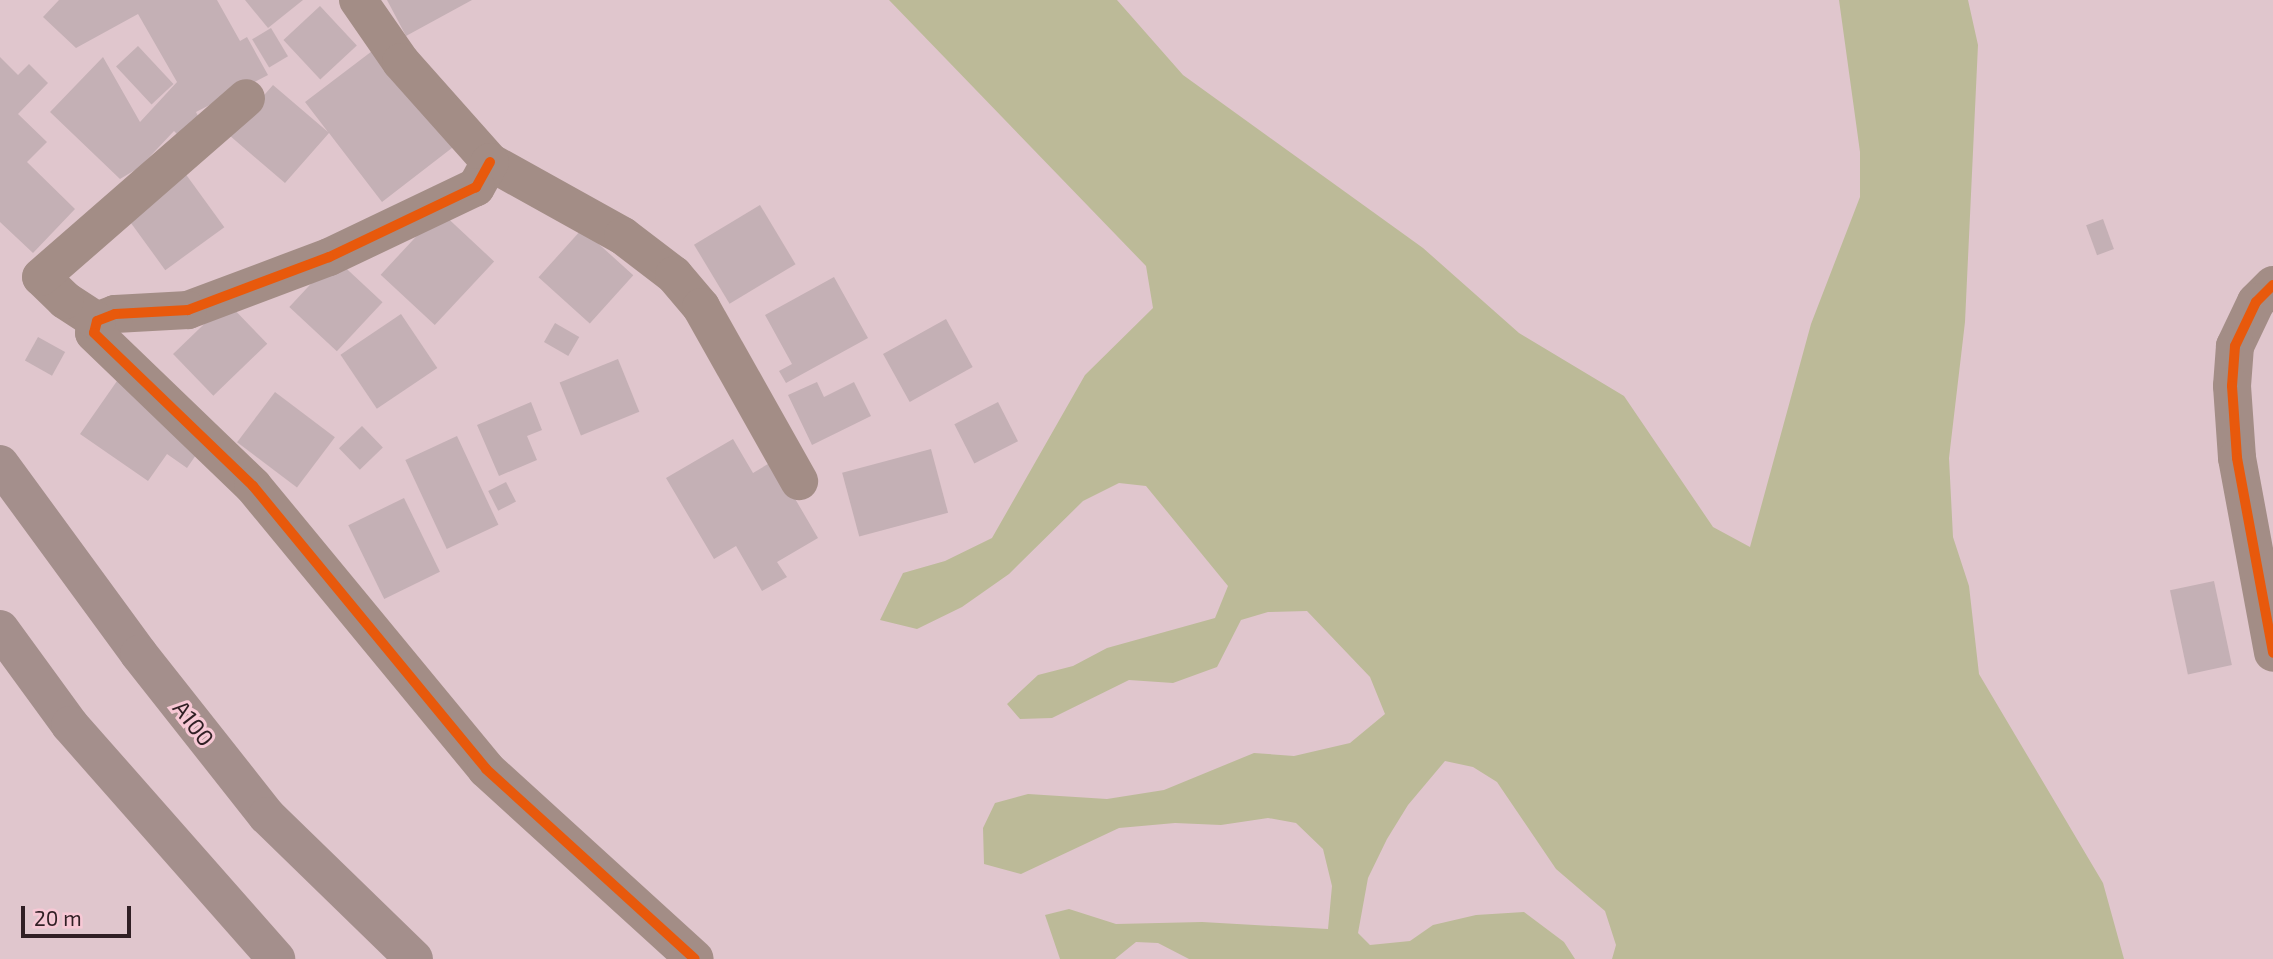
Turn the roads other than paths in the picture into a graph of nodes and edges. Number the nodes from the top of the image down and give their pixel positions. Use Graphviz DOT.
graph roads {
  1 [pos="358,0"];
  2 [pos="246,98"];
  3 [pos="491,162"];
  4 [pos="2273,285"];
  5 [pos="97,320"];
  6 [pos="0,464"];
  7 [pos="799,481"];
  8 [pos="0,629"];
  9 [pos="2273,653"];
  10 [pos="276,959"];
  11 [pos="414,959"];
  12 [pos="695,959"];
  1 -- 3 [label="street"];
  2 -- 5 [label="street"];
  3 -- 5 [label="street"];
  3 -- 7 [label="street"];
  4 -- 9 [label="street"];
  5 -- 12 [label="street"];
  6 -- 11 [label="highway, A100 / A100"];
  8 -- 10 [label="highway"];
}
